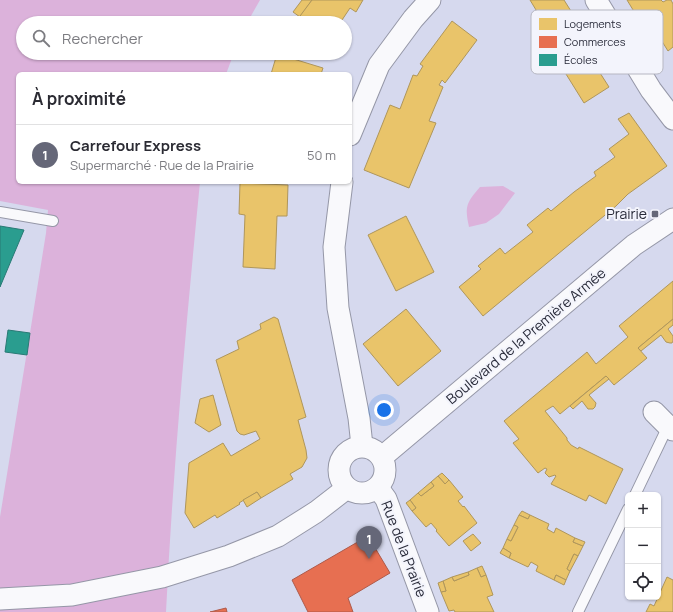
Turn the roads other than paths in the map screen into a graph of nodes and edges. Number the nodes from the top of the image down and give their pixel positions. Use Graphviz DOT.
graph roads {
  1 [pos="430,0"];
  2 [pos="596,0"];
  3 [pos="602,10"];
  4 [pos="641,74"];
  5 [pos="673,120"];
  6 [pos="352,129"];
  7 [pos="342,184"];
  8 [pos="0,212"];
  9 [pos="673,219"];
  10 [pos="53,221"];
  11 [pos="665,423"];
  12 [pos="362,446"];
  13 [pos="382,457"];
  14 [pos="347,488"];
  15 [pos="378,488"];
  16 [pos="636,492"];
  17 [pos="625,515"];
  18 [pos="0,599"];
  19 [pos="428,612"];
  20 [pos="578,612"];
  1 -- 6 [label="street"];
  2 -- 3 [label="street"];
  4 -- 5 [label="street"];
  7 -- 12 [label="street"];
  8 -- 10 [label="lane"];
  9 -- 13 [label="street, Boulevard de la Première Armée"];
  11 -- 16 [label="lane"];
  12 -- 13 [label="street"];
  12 -- 14 [label="street"];
  13 -- 15 [label="street"];
  14 -- 15 [label="street"];
  14 -- 18 [label="street"];
  15 -- 19 [label="street, Rue de la Prairie"];
  17 -- 20 [label="lane"];
}
